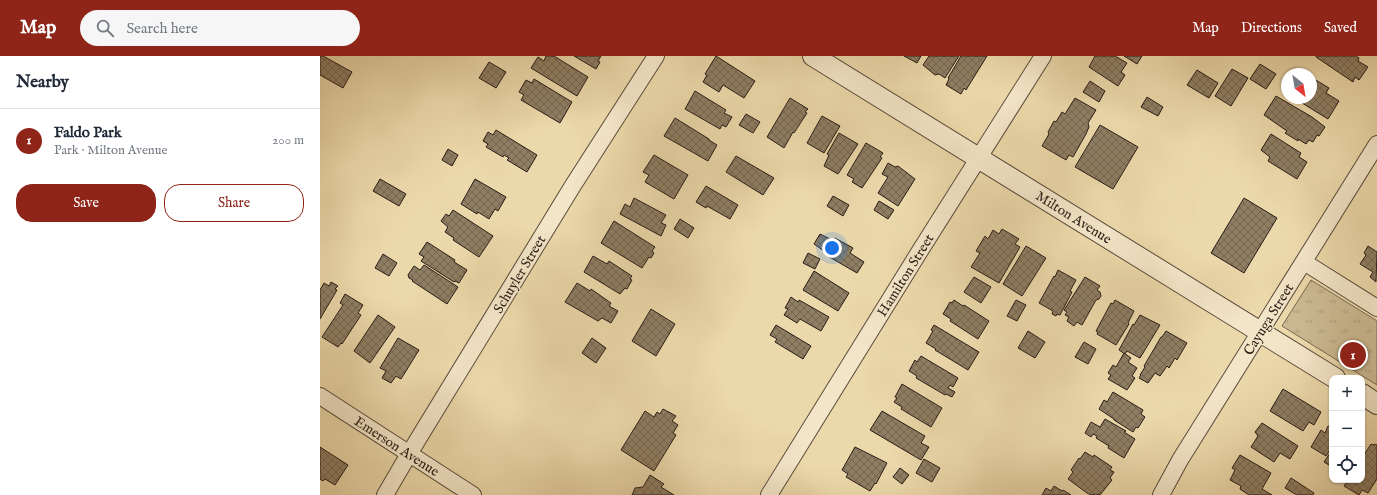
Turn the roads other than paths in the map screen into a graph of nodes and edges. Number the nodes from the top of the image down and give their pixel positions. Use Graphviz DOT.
graph roads {
  1 [pos="656,56"];
  2 [pos="813,56"];
  3 [pos="1043,56"];
  4 [pos="1377,144"];
  5 [pos="979,159"];
  6 [pos="1304,262"];
  7 [pos="1377,308"];
  8 [pos="1260,332"];
  9 [pos="1330,375"];
  10 [pos="320,396"];
  11 [pos="1365,396"];
  12 [pos="1377,404"];
  13 [pos="409,454"];
  14 [pos="385,495"];
  15 [pos="473,495"];
  16 [pos="769,495"];
  17 [pos="1161,495"];
  1 -- 13 [label="street, Schuyler Street"];
  2 -- 5 [label="street, Milton Avenue"];
  3 -- 5 [label="street, Hamilton Street"];
  4 -- 6 [label="street, Cayuga Street"];
  5 -- 8 [label="street, Milton Avenue"];
  5 -- 16 [label="street, Hamilton Street"];
  6 -- 7 [label="street"];
  6 -- 8 [label="street, Cayuga Street"];
  8 -- 9 [label="street, Milton Avenue"];
  8 -- 17 [label="street, Cayuga Street"];
  10 -- 13 [label="street, Emerson Avenue"];
  11 -- 12 [label="street"];
  13 -- 14 [label="street, Schuyler Street"];
  13 -- 15 [label="street, Emerson Avenue"];
}
